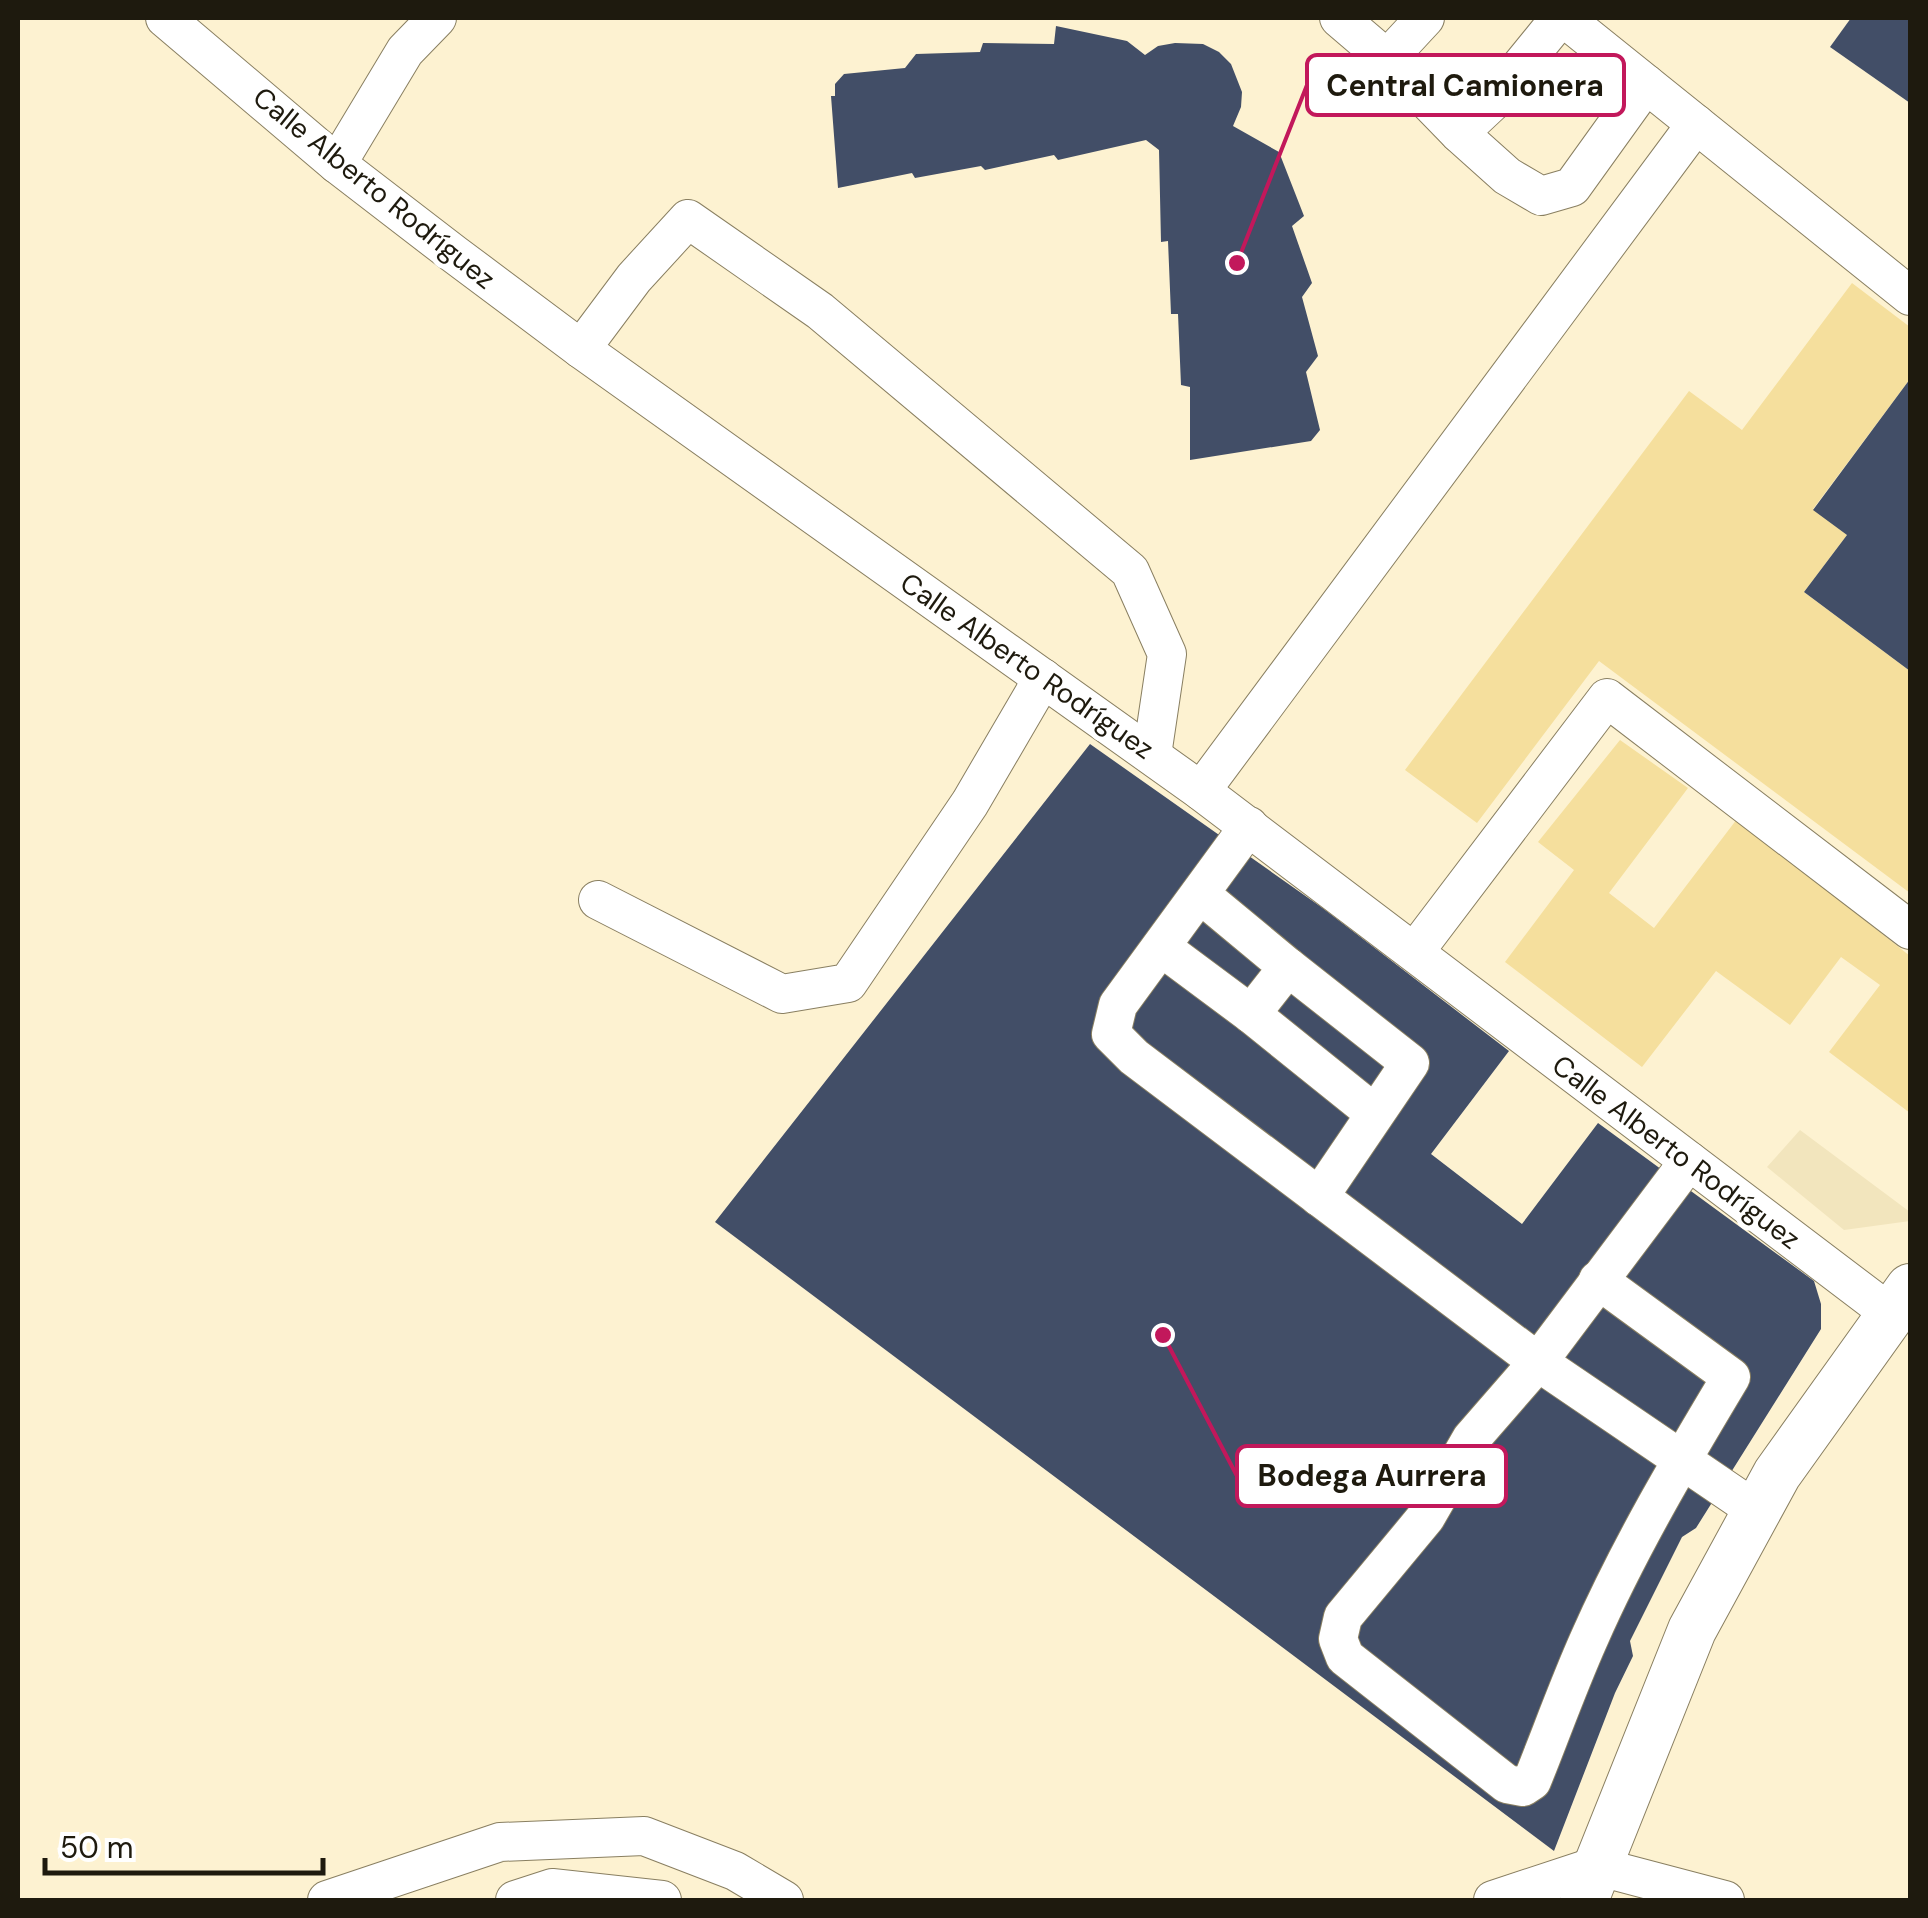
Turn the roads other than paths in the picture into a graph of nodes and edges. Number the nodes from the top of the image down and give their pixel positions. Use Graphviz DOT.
graph roads {
  1 [pos="165,18"];
  2 [pos="437,18"];
  3 [pos="1339,18"];
  4 [pos="1425,18"];
  5 [pos="1562,18"];
  6 [pos="1386,58"];
  7 [pos="1646,84"];
  8 [pos="1696,124"];
  9 [pos="1459,134"];
  10 [pos="337,164"];
  11 [pos="1907,286"];
  12 [pos="581,349"];
  13 [pos="1044,678"];
  14 [pos="1152,756"];
  15 [pos="1202,790"];
  16 [pos="1250,826"];
  17 [pos="1200,894"];
  18 [pos="598,900"];
  19 [pos="1910,930"];
  20 [pos="1161,947"];
  21 [pos="1416,950"];
  22 [pos="1288,967"];
  23 [pos="1251,1014"];
  24 [pos="1374,1113"];
  25 [pos="1689,1161"];
  26 [pos="1318,1197"];
  27 [pos="1598,1280"];
  28 [pos="1901,1301"];
  29 [pos="1538,1362"];
  30 [pos="1682,1460"];
  31 [pos="1757,1511"];
  32 [pos="1590,1884"];
  33 [pos="1708,1898"];
  34 [pos="327,1900"];
  35 [pos="515,1900"];
  36 [pos="662,1900"];
  37 [pos="784,1900"];
  38 [pos="1493,1900"];
  1 -- 10 [label="street, Calle Alberto Rodríguez"];
  2 -- 10 [label="street"];
  3 -- 6 [label="street"];
  4 -- 6 [label="street"];
  5 -- 7 [label="street"];
  5 -- 9 [label="street"];
  6 -- 9 [label="street"];
  7 -- 8 [label="street"];
  7 -- 9 [label="street"];
  8 -- 11 [label="street"];
  8 -- 15 [label="street"];
  10 -- 12 [label="street, Calle Alberto Rodríguez"];
  12 -- 13 [label="street, Calle Alberto Rodríguez"];
  12 -- 14 [label="street"];
  13 -- 14 [label="street, Calle Alberto Rodríguez"];
  13 -- 18 [label="street"];
  14 -- 15 [label="street, Calle Alberto Rodríguez"];
  15 -- 16 [label="street, Calle Alberto Rodríguez"];
  16 -- 17 [label="street"];
  16 -- 21 [label="street, Calle Alberto Rodríguez"];
  17 -- 20 [label="street"];
  17 -- 22 [label="street"];
  19 -- 21 [label="street"];
  20 -- 23 [label="street"];
  20 -- 26 [label="street"];
  21 -- 25 [label="street, Calle Alberto Rodríguez"];
  22 -- 23 [label="street"];
  22 -- 24 [label="street"];
  23 -- 24 [label="street"];
  24 -- 26 [label="street"];
  25 -- 27 [label="street"];
  25 -- 28 [label="street, Calle Alberto Rodríguez"];
  26 -- 29 [label="street"];
  27 -- 29 [label="street"];
  27 -- 30 [label="street"];
  28 -- 31 [label="main road"];
  29 -- 30 [label="street"];
  29 -- 30 [label="street"];
  30 -- 31 [label="street"];
  31 -- 32 [label="main road"];
  32 -- 33 [label="street"];
  32 -- 38 [label="street"];
  34 -- 37 [label="street"];
  35 -- 36 [label="street"];
}
